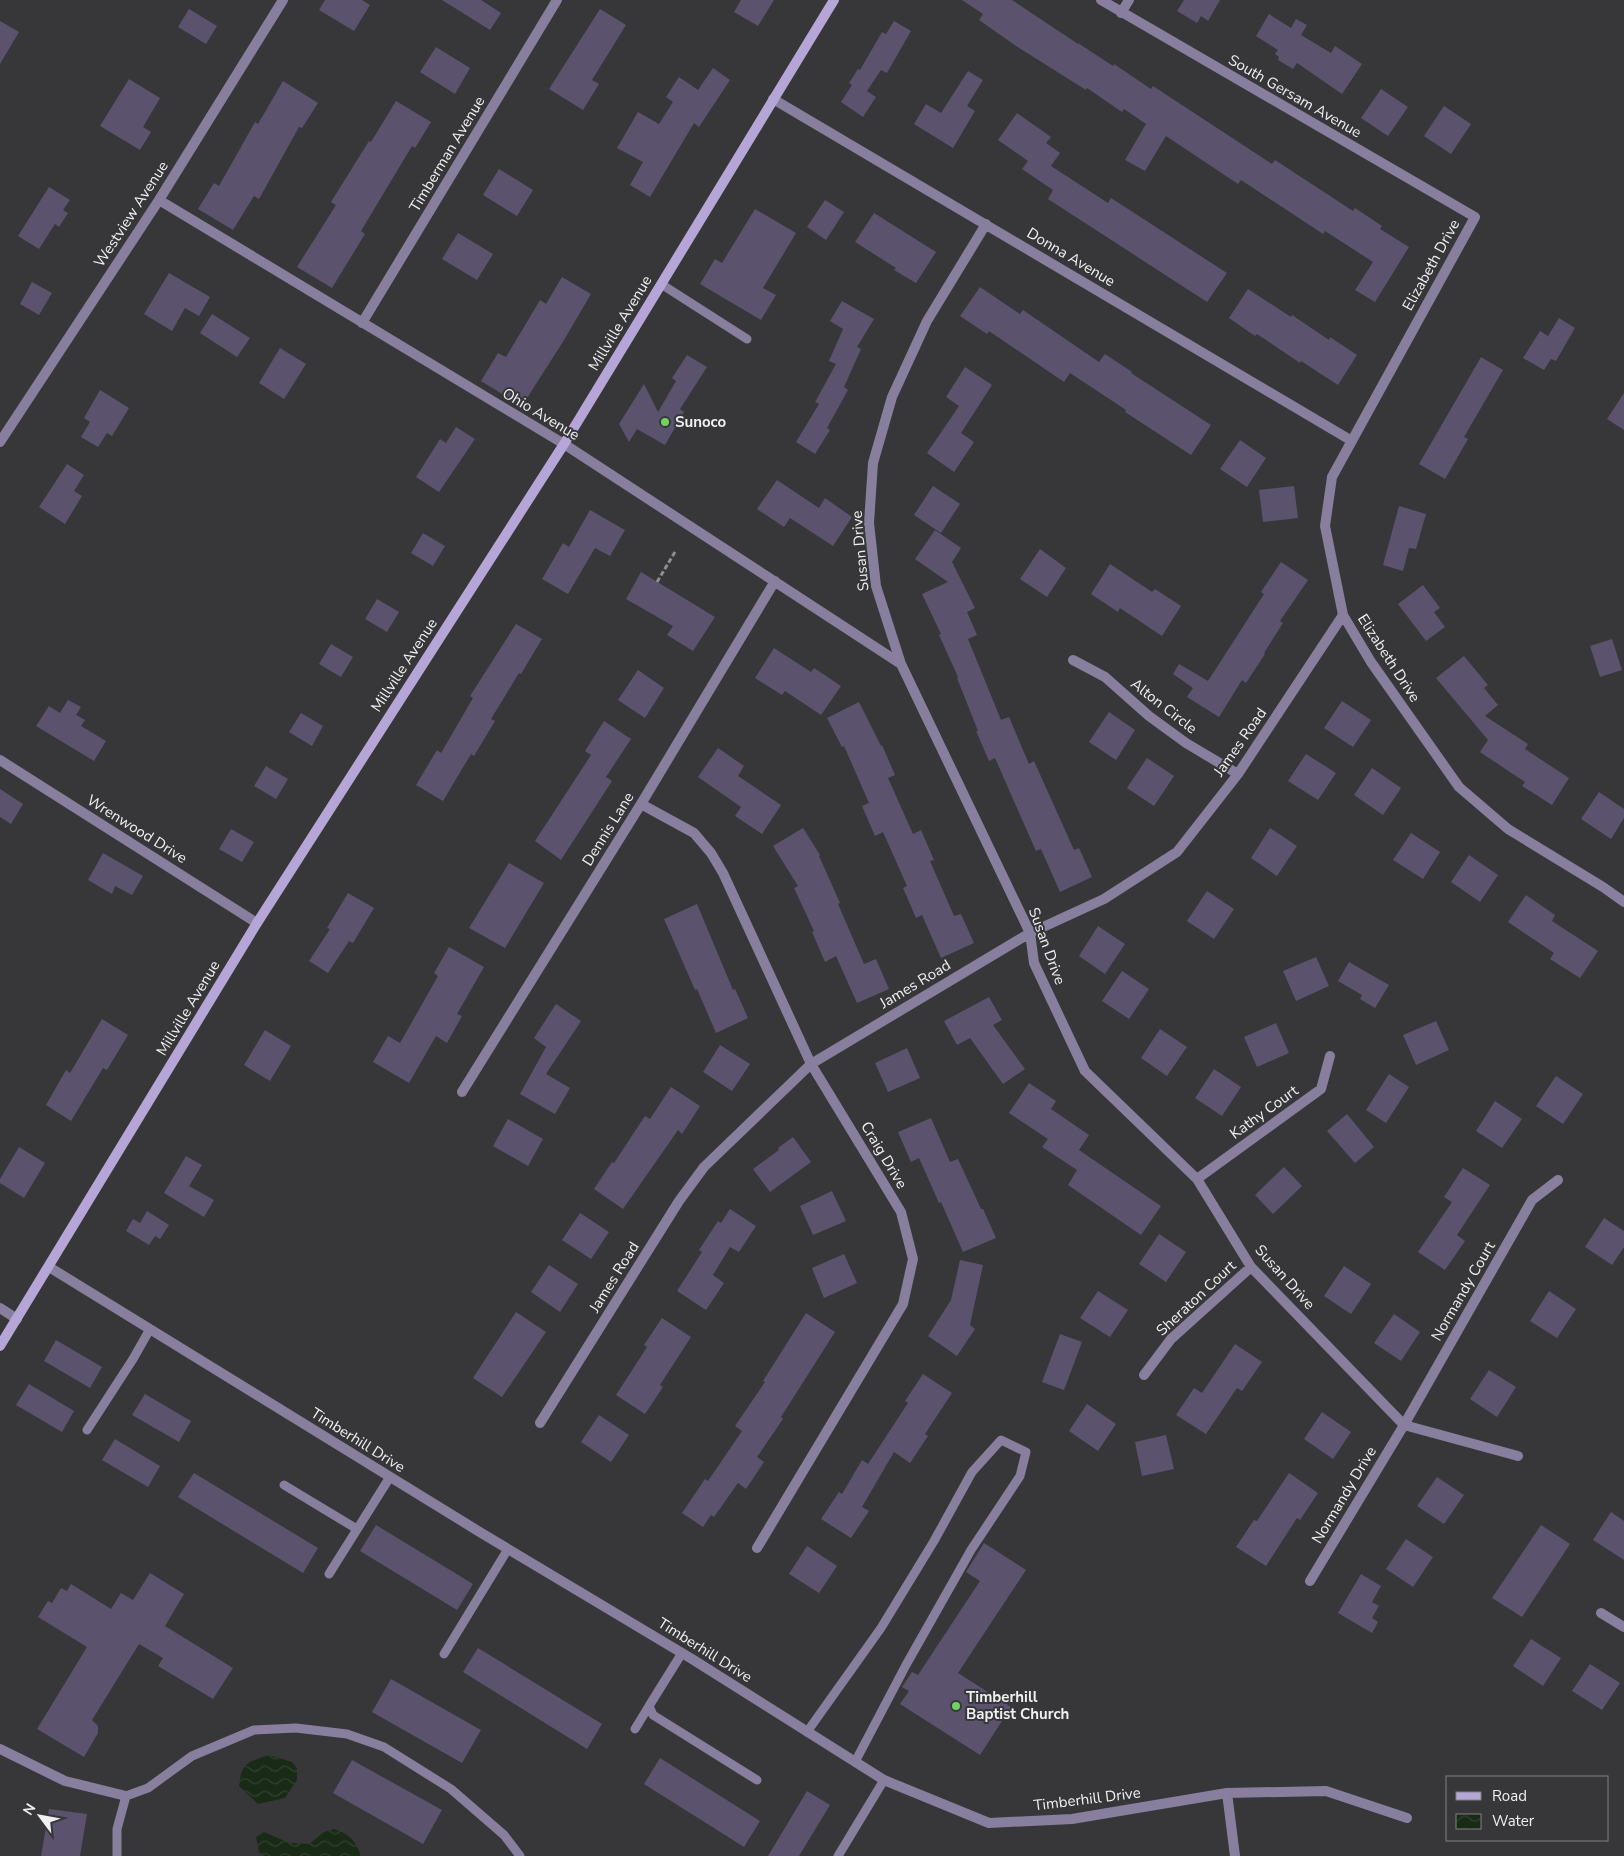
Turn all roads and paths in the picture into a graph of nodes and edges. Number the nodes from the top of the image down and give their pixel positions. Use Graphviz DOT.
graph roads {
  1 [pos="283,0"];
  2 [pos="557,0"];
  3 [pos="834,0"];
  4 [pos="1100,0"];
  5 [pos="1129,0"];
  6 [pos="1121,12"];
  7 [pos="773,99"];
  8 [pos="159,200"];
  9 [pos="1475,217"];
  10 [pos="986,224"];
  11 [pos="661,284"];
  12 [pos="362,323"];
  13 [pos="747,339"];
  14 [pos="1352,441"];
  15 [pos="0,442"];
  16 [pos="564,444"];
  17 [pos="675,552"];
  18 [pos="775,581"];
  19 [pos="657,582"];
  20 [pos="1343,615"];
  21 [pos="1073,660"];
  22 [pos="901,664"];
  23 [pos="0,760"];
  24 [pos="1238,774"];
  25 [pos="641,804"];
  26 [pos="1624,902"];
  27 [pos="257,923"];
  28 [pos="1030,933"];
  29 [pos="1330,1056"];
  30 [pos="811,1064"];
  31 [pos="462,1092"];
  32 [pos="1197,1180"];
  33 [pos="1558,1180"];
  34 [pos="49,1267"];
  35 [pos="1252,1267"];
  36 [pos="0,1308"];
  37 [pos="17,1319"];
  38 [pos="150,1329"];
  39 [pos="2,1339"];
  40 [pos="1144,1375"];
  41 [pos="540,1423"];
  42 [pos="1404,1425"];
  43 [pos="87,1430"];
  44 [pos="1518,1456"];
  45 [pos="390,1477"];
  46 [pos="284,1485"];
  47 [pos="357,1529"];
  48 [pos="757,1548"];
  49 [pos="508,1549"];
  50 [pos="329,1574"];
  51 [pos="1310,1581"];
  52 [pos="1601,1613"];
  53 [pos="1624,1627"];
  54 [pos="682,1653"];
  55 [pos="444,1654"];
  56 [pos="649,1706"];
  57 [pos="635,1729"];
  58 [pos="807,1732"];
  59 [pos="0,1749"];
  60 [pos="856,1762"];
  61 [pos="757,1780"];
  62 [pos="884,1780"];
  63 [pos="1226,1793"];
  64 [pos="126,1796"];
  65 [pos="1407,1818"];
  66 [pos="118,1856"];
  67 [pos="520,1856"];
  68 [pos="838,1856"];
  69 [pos="1235,1856"];
  1 -- 8 [label="street, Westview Avenue"];
  2 -- 12 [label="street, Timberman Avenue"];
  3 -- 7 [label="main road, Millville Avenue"];
  4 -- 6 [label="street, South Gersam Avenue"];
  5 -- 6 [label="street"];
  6 -- 9 [label="street, South Gersam Avenue"];
  7 -- 10 [label="street, Donna Avenue"];
  7 -- 11 [label="main road, Millville Avenue"];
  8 -- 12 [label="street, Ohio Avenue"];
  8 -- 15 [label="street, Westview Avenue"];
  9 -- 14 [label="street, Elizabeth Drive"];
  10 -- 14 [label="street, Donna Avenue"];
  10 -- 22 [label="street, Susan Drive"];
  11 -- 13 [label="lane"];
  11 -- 16 [label="main road, Millville Avenue"];
  12 -- 16 [label="street, Ohio Avenue"];
  14 -- 20 [label="street, Elizabeth Drive"];
  16 -- 18 [label="street, Ohio Avenue"];
  16 -- 27 [label="main road, Millville Avenue"];
  17 -- 19 [label="path"];
  18 -- 22 [label="street, Ohio Avenue"];
  18 -- 25 [label="street, Dennis Lane"];
  20 -- 24 [label="street, James Road"];
  20 -- 26 [label="street, Elizabeth Drive"];
  21 -- 24 [label="street, Alton Circle"];
  22 -- 28 [label="street, Susan Drive"];
  23 -- 27 [label="street, Wrenwood Drive"];
  24 -- 28 [label="street, James Road"];
  25 -- 30 [label="street, Craig Drive"];
  25 -- 31 [label="street, Dennis Lane"];
  27 -- 34 [label="main road, Millville Avenue"];
  28 -- 30 [label="street, James Road"];
  28 -- 32 [label="street, Susan Drive"];
  29 -- 32 [label="street, Kathy Court"];
  30 -- 41 [label="street, James Road"];
  30 -- 48 [label="street, Craig Drive"];
  32 -- 35 [label="street, Susan Drive"];
  33 -- 42 [label="street, Normandy Court"];
  34 -- 37 [label="main road, Millville Avenue"];
  34 -- 38 [label="street, Timberhill Drive"];
  35 -- 40 [label="street, Sheraton Court"];
  35 -- 42 [label="street, Susan Drive"];
  36 -- 37 [label="street"];
  37 -- 39 [label="main road, Millville Avenue"];
  38 -- 43 [label="lane"];
  38 -- 45 [label="street, Timberhill Drive"];
  42 -- 44 [label="street"];
  42 -- 51 [label="street, Normandy Drive"];
  45 -- 47 [label="lane"];
  45 -- 49 [label="street, Timberhill Drive"];
  46 -- 47 [label="lane"];
  47 -- 50 [label="lane"];
  49 -- 54 [label="street, Timberhill Drive"];
  49 -- 55 [label="lane"];
  52 -- 53 [label="street"];
  54 -- 56 [label="lane"];
  54 -- 58 [label="street, Timberhill Drive"];
  56 -- 57 [label="lane"];
  56 -- 61 [label="lane"];
  58 -- 60 [label="street, Timberhill Drive"];
  58 -- 60 [label="lane"];
  59 -- 64 [label="street"];
  60 -- 62 [label="street, Timberhill Drive"];
  62 -- 63 [label="street, Timberhill Drive"];
  62 -- 68 [label="lane"];
  63 -- 65 [label="street, Timberhill Drive"];
  63 -- 69 [label="street"];
  64 -- 66 [label="lane"];
  64 -- 67 [label="lane"];
}
